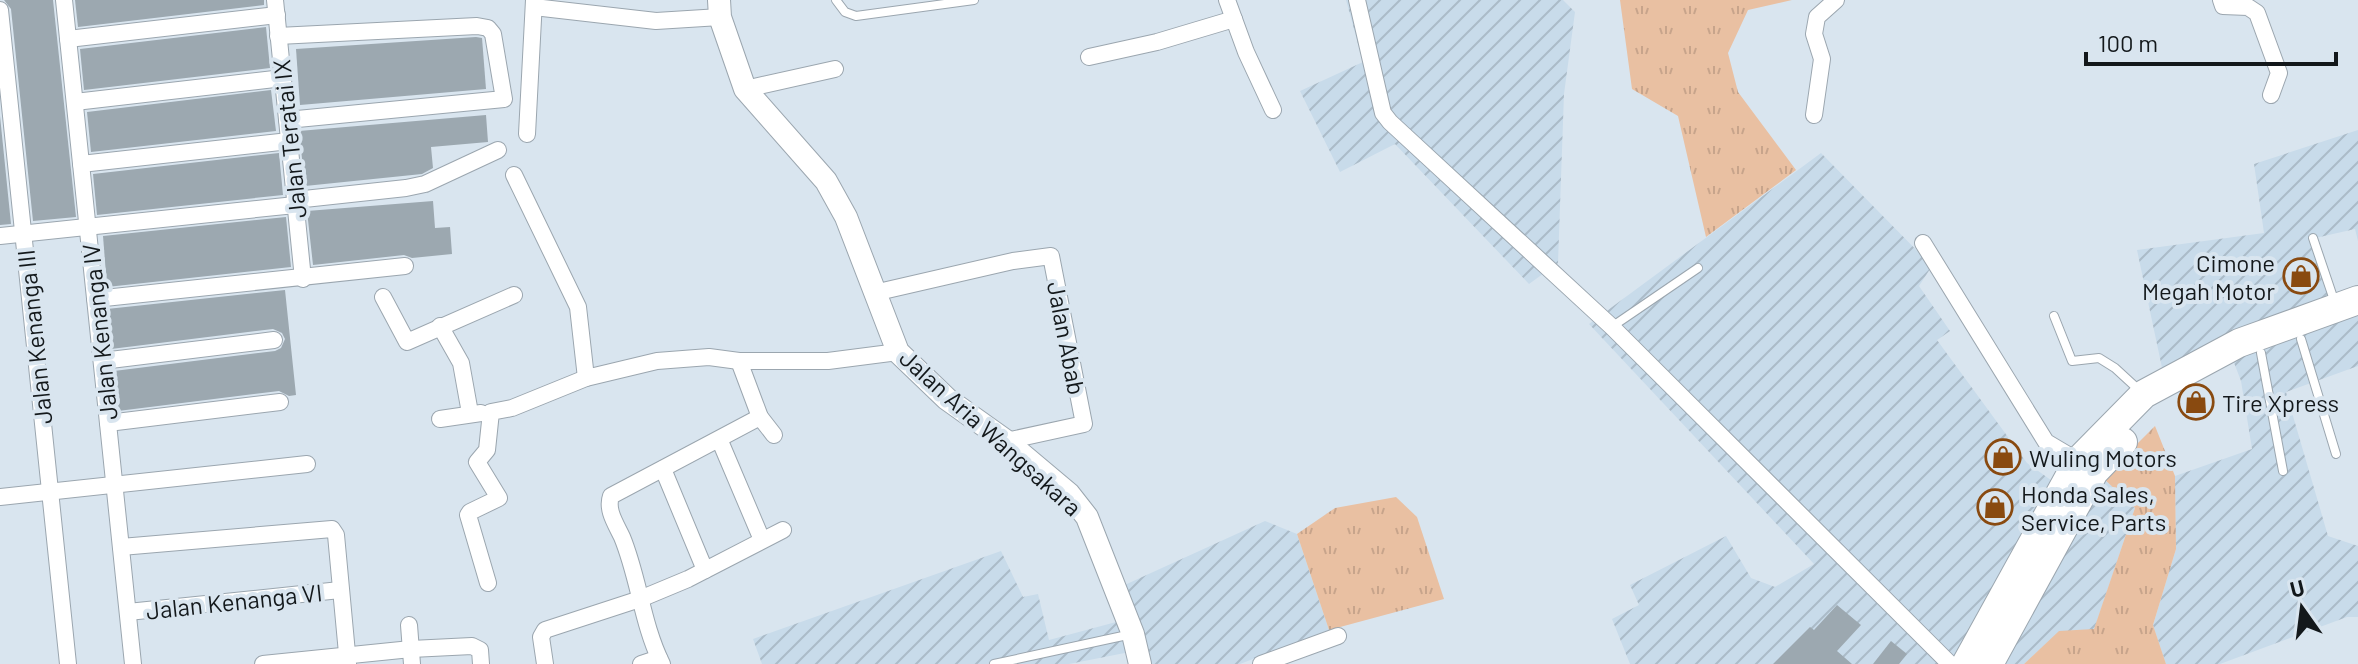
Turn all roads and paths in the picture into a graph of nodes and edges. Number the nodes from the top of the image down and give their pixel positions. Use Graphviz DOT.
graph roads {
  1 [pos="64,0"];
  2 [pos="836,0"];
  3 [pos="974,0"];
  4 [pos="1227,0"];
  5 [pos="1357,0"];
  6 [pos="1836,0"];
  7 [pos="2221,0"];
  8 [pos="534,4"];
  9 [pos="276,8"];
  10 [pos="720,9"];
  11 [pos="0,10"];
  12 [pos="1234,19"];
  13 [pos="278,36"];
  14 [pos="68,39"];
  15 [pos="1089,57"];
  16 [pos="835,69"];
  17 [pos="283,78"];
  18 [pos="745,89"];
  19 [pos="2271,95"];
  20 [pos="75,102"];
  21 [pos="1273,110"];
  22 [pos="1814,115"];
  23 [pos="287,120"];
  24 [pos="527,134"];
  25 [pos="289,141"];
  26 [pos="498,150"];
  27 [pos="81,164"];
  28 [pos="514,175"];
  29 [pos="295,202"];
  30 [pos="88,227"];
  31 [pos="23,233"];
  32 [pos="0,236"];
  33 [pos="2313,238"];
  34 [pos="1923,243"];
  35 [pos="405,266"];
  36 [pos="1698,268"];
  37 [pos="303,279"];
  38 [pos="874,293"];
  39 [pos="514,295"];
  40 [pos="383,297"];
  41 [pos="95,299"];
  42 [pos="2351,309"];
  43 [pos="2054,316"];
  44 [pos="440,326"];
  45 [pos="1612,327"];
  46 [pos="2301,339"];
  47 [pos="274,340"];
  48 [pos="898,352"];
  49 [pos="2261,353"];
  50 [pos="102,361"];
  51 [pos="739,361"];
  52 [pos="586,378"];
  53 [pos="2144,394"];
  54 [pos="280,402"];
  55 [pos="491,412"];
  56 [pos="470,413"];
  57 [pos="760,417"];
  58 [pos="440,419"];
  59 [pos="108,423"];
  60 [pos="774,435"];
  61 [pos="720,441"];
  62 [pos="1006,441"];
  63 [pos="2336,454"];
  64 [pos="2078,461"];
  65 [pos="307,464"];
  66 [pos="663,469"];
  67 [pos="2283,471"];
  68 [pos="115,485"];
  69 [pos="50,491"];
  70 [pos="0,497"];
  71 [pos="783,530"];
  72 [pos="762,540"];
  73 [pos="121,547"];
  74 [pos="705,570"];
  75 [pos="488,583"];
  76 [pos="340,590"];
  77 [pos="640,599"];
  78 [pos="128,612"];
  79 [pos="409,625"];
  80 [pos="1133,634"];
  81 [pos="1338,636"];
  82 [pos="412,657"];
  83 [pos="347,660"];
  84 [pos="661,661"];
  85 [pos="68,664"];
  86 [pos="133,664"];
  87 [pos="263,664"];
  88 [pos="481,664"];
  89 [pos="545,664"];
  90 [pos="641,664"];
  91 [pos="994,664"];
  92 [pos="1140,664"];
  93 [pos="1261,664"];
  94 [pos="1950,664"];
  95 [pos="1966,664"];
  96 [pos="1989,664"];
  1 -- 14 [label="street, Jalan Kenanga IV"];
  2 -- 3 [label="lane"];
  4 -- 12 [label="street"];
  5 -- 45 [label="street"];
  6 -- 22 [label="street"];
  7 -- 19 [label="street"];
  8 -- 10 [label="street"];
  8 -- 24 [label="street"];
  9 -- 13 [label="street, Jalan Teratai IX"];
  9 -- 14 [label="street"];
  10 -- 18 [label="street, Jalan Aria Wangsakara"];
  11 -- 31 [label="street, Jalan Kenanga III"];
  12 -- 15 [label="street"];
  12 -- 21 [label="street"];
  13 -- 17 [label="street, Jalan Teratai IX"];
  13 -- 23 [label="street"];
  14 -- 20 [label="street, Jalan Kenanga IV"];
  16 -- 18 [label="street"];
  17 -- 20 [label="street"];
  17 -- 23 [label="street, Jalan Teratai IX"];
  18 -- 38 [label="street, Jalan Aria Wangsakara"];
  20 -- 27 [label="street, Jalan Kenanga IV"];
  23 -- 25 [label="street, Jalan Teratai IX"];
  25 -- 27 [label="street"];
  25 -- 29 [label="street, Jalan Teratai IX"];
  26 -- 29 [label="street"];
  27 -- 30 [label="street, Jalan Kenanga IV"];
  28 -- 52 [label="street"];
  29 -- 30 [label="street"];
  29 -- 37 [label="street, Jalan Teratai IX"];
  30 -- 31 [label="street"];
  30 -- 41 [label="street, Jalan Kenanga IV"];
  31 -- 32 [label="street"];
  31 -- 69 [label="street, Jalan Kenanga III"];
  33 -- 42 [label="lane"];
  34 -- 64 [label="street"];
  35 -- 37 [label="street"];
  36 -- 45 [label="lane"];
  37 -- 41 [label="street"];
  38 -- 48 [label="street, Jalan Aria Wangsakara"];
  38 -- 62 [label="street, Jalan Abab"];
  39 -- 44 [label="street"];
  40 -- 44 [label="street"];
  41 -- 50 [label="street, Jalan Kenanga IV"];
  42 -- 46 [label="highway"];
  42 -- 53 [label="highway"];
  43 -- 53 [label="lane"];
  44 -- 56 [label="street"];
  45 -- 94 [label="street"];
  46 -- 49 [label="highway"];
  46 -- 63 [label="lane"];
  47 -- 50 [label="street"];
  48 -- 51 [label="street"];
  48 -- 62 [label="street, Jalan Aria Wangsakara"];
  49 -- 67 [label="lane"];
  49 -- 96 [label="highway"];
  50 -- 59 [label="street, Jalan Kenanga IV"];
  51 -- 52 [label="street"];
  51 -- 57 [label="street"];
  52 -- 55 [label="street"];
  53 -- 64 [label="highway"];
  54 -- 59 [label="street"];
  55 -- 56 [label="street"];
  55 -- 75 [label="street"];
  56 -- 58 [label="street"];
  57 -- 60 [label="street"];
  57 -- 61 [label="street"];
  59 -- 68 [label="street, Jalan Kenanga IV"];
  61 -- 66 [label="street"];
  61 -- 72 [label="street"];
  62 -- 80 [label="street, Jalan Aria Wangsakara"];
  64 -- 95 [label="highway"];
  65 -- 68 [label="street"];
  66 -- 74 [label="street"];
  66 -- 77 [label="street"];
  68 -- 69 [label="street"];
  68 -- 73 [label="street, Jalan Kenanga IV"];
  69 -- 70 [label="street"];
  69 -- 85 [label="street, Jalan Kenanga III"];
  71 -- 72 [label="street"];
  72 -- 74 [label="street"];
  73 -- 76 [label="street"];
  73 -- 78 [label="street, Jalan Kenanga IV"];
  74 -- 77 [label="street"];
  76 -- 78 [label="street, Jalan Kenanga VI"];
  76 -- 83 [label="street"];
  77 -- 84 [label="street"];
  77 -- 89 [label="street"];
  78 -- 86 [label="street, Jalan Kenanga IV"];
  79 -- 82 [label="street"];
  80 -- 91 [label="lane"];
  80 -- 92 [label="street, Jalan Aria Wangsakara"];
  81 -- 93 [label="street"];
  82 -- 83 [label="street"];
  82 -- 88 [label="street"];
  83 -- 87 [label="street"];
  84 -- 90 [label="street"];
}
